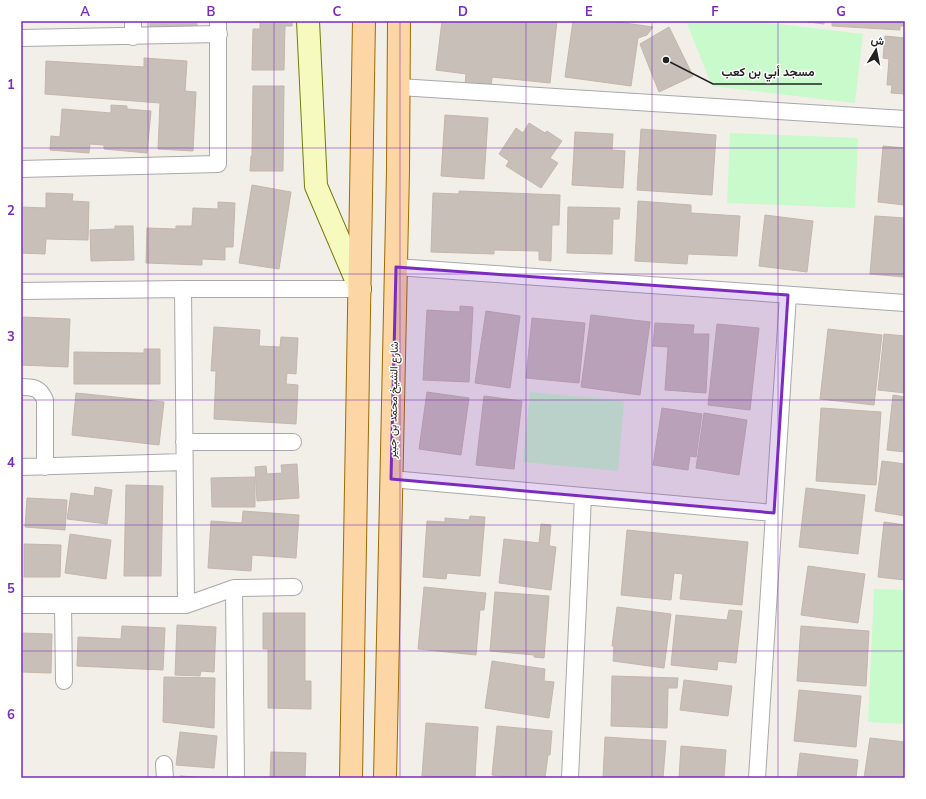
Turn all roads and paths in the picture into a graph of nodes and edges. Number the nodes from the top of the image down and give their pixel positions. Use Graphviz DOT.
graph roads {
  1 [pos="308,21"];
  2 [pos="364,21"];
  3 [pos="399,21"];
  4 [pos="218,27"];
  5 [pos="133,29"];
  6 [pos="21,38"];
  7 [pos="399,86"];
  8 [pos="905,118"];
  9 [pos="21,169"];
  10 [pos="396,267"];
  11 [pos="183,289"];
  12 [pos="360,289"];
  13 [pos="21,292"];
  14 [pos="788,295"];
  15 [pos="905,303"];
  16 [pos="21,387"];
  17 [pos="184,442"];
  18 [pos="293,442"];
  19 [pos="184,462"];
  20 [pos="45,467"];
  21 [pos="21,468"];
  22 [pos="391,479"];
  23 [pos="583,496"];
  24 [pos="774,513"];
  25 [pos="294,587"];
  26 [pos="234,588"];
  27 [pos="21,605"];
  28 [pos="63,605"];
  29 [pos="186,605"];
  30 [pos="64,680"];
  31 [pos="236,778"];
  32 [pos="351,778"];
  33 [pos="386,778"];
  34 [pos="570,778"];
  35 [pos="757,778"];
  1 -- 12 [label="street"];
  2 -- 12 [label="main road"];
  3 -- 7 [label="main road, شارع الشيخ محمد بن جبير"];
  4 -- 5 [label="street"];
  4 -- 9 [label="street"];
  5 -- 6 [label="street"];
  7 -- 8 [label="street"];
  7 -- 10 [label="main road, شارع الشيخ محمد بن جبير"];
  10 -- 14 [label="street"];
  10 -- 22 [label="main road, شارع الشيخ محمد بن جبير"];
  11 -- 12 [label="street"];
  11 -- 13 [label="street"];
  11 -- 17 [label="street"];
  12 -- 32 [label="main road"];
  14 -- 15 [label="street"];
  14 -- 24 [label="street"];
  16 -- 20 [label="street"];
  17 -- 18 [label="street"];
  17 -- 19 [label="street"];
  19 -- 20 [label="street"];
  19 -- 29 [label="street"];
  20 -- 21 [label="street"];
  22 -- 23 [label="street"];
  22 -- 33 [label="main road, شارع الشيخ محمد بن جبير"];
  23 -- 24 [label="street"];
  23 -- 34 [label="street"];
  24 -- 35 [label="street"];
  25 -- 26 [label="street"];
  26 -- 29 [label="street"];
  26 -- 31 [label="street"];
  27 -- 28 [label="street"];
  28 -- 29 [label="street"];
  28 -- 30 [label="street"];
}
